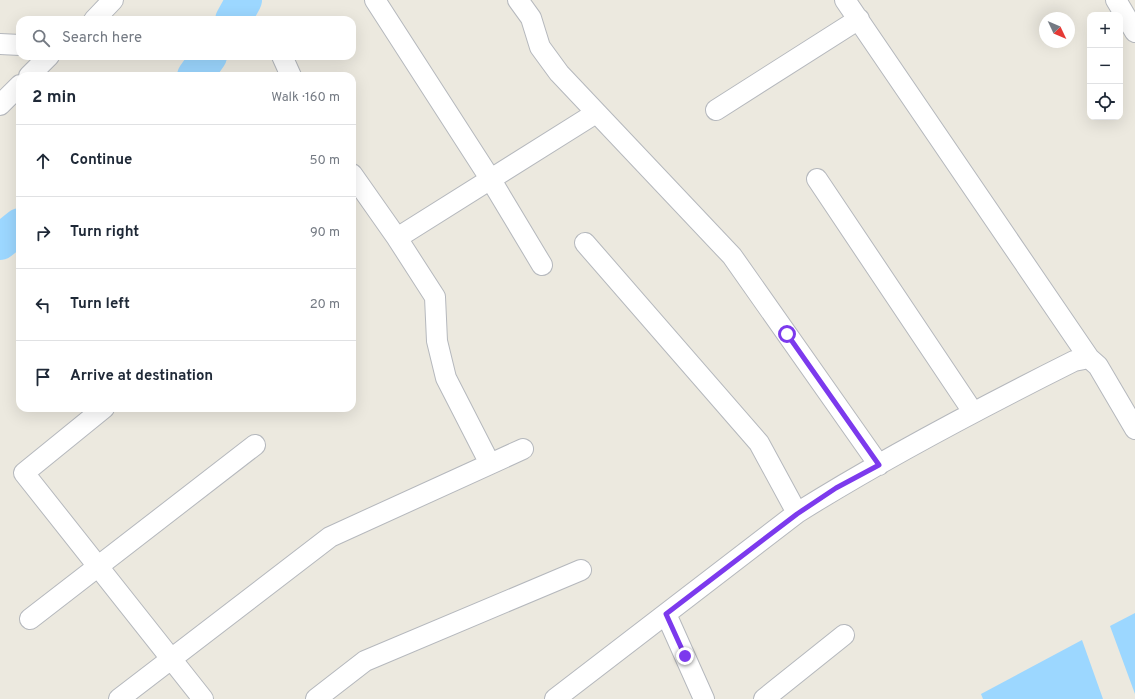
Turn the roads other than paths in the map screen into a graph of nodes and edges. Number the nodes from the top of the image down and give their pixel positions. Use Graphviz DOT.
graph roads {
  1 [pos="113,0"];
  2 [pos="374,0"];
  3 [pos="518,0"];
  4 [pos="845,0"];
  5 [pos="1116,0"];
  6 [pos="98,16"];
  7 [pos="859,19"];
  8 [pos="1135,32"];
  9 [pos="0,44"];
  10 [pos="16,45"];
  11 [pos="45,60"];
  12 [pos="284,60"];
  13 [pos="33,72"];
  14 [pos="290,72"];
  15 [pos="16,89"];
  16 [pos="0,105"];
  17 [pos="716,110"];
  18 [pos="596,113"];
  19 [pos="818,179"];
  20 [pos="356,180"];
  21 [pos="491,180"];
  22 [pos="397,238"];
  23 [pos="585,243"];
  24 [pos="542,265"];
  25 [pos="1089,358"];
  26 [pos="99,412"];
  27 [pos="973,412"];
  28 [pos="1135,429"];
  29 [pos="255,445"];
  30 [pos="523,449"];
  31 [pos="490,464"];
  32 [pos="879,465"];
  33 [pos="797,514"];
  34 [pos="98,566"];
  35 [pos="581,570"];
  36 [pos="666,614"];
  37 [pos="30,619"];
  38 [pos="844,635"];
  39 [pos="172,658"];
  40 [pos="119,699"];
  41 [pos="203,699"];
  42 [pos="316,699"];
  43 [pos="555,699"];
  44 [pos="704,699"];
  45 [pos="764,699"];
  1 -- 6 [label="street"];
  2 -- 21 [label="street"];
  3 -- 18 [label="street"];
  4 -- 7 [label="street"];
  5 -- 8 [label="street"];
  7 -- 17 [label="street"];
  7 -- 25 [label="street"];
  9 -- 10 [label="street"];
  11 -- 13 [label="street"];
  12 -- 14 [label="street"];
  15 -- 16 [label="street"];
  18 -- 21 [label="street"];
  18 -- 32 [label="street"];
  19 -- 27 [label="street"];
  20 -- 22 [label="street"];
  21 -- 22 [label="street"];
  21 -- 24 [label="street"];
  22 -- 31 [label="street"];
  23 -- 33 [label="street"];
  25 -- 27 [label="street"];
  25 -- 28 [label="street"];
  26 -- 34 [label="street"];
  27 -- 32 [label="street"];
  29 -- 34 [label="street"];
  30 -- 31 [label="street"];
  31 -- 39 [label="street"];
  32 -- 33 [label="street"];
  33 -- 36 [label="street"];
  34 -- 37 [label="street"];
  34 -- 39 [label="street"];
  35 -- 42 [label="street"];
  36 -- 43 [label="street"];
  36 -- 44 [label="street"];
  38 -- 45 [label="street"];
  39 -- 40 [label="street"];
  39 -- 41 [label="street"];
}
